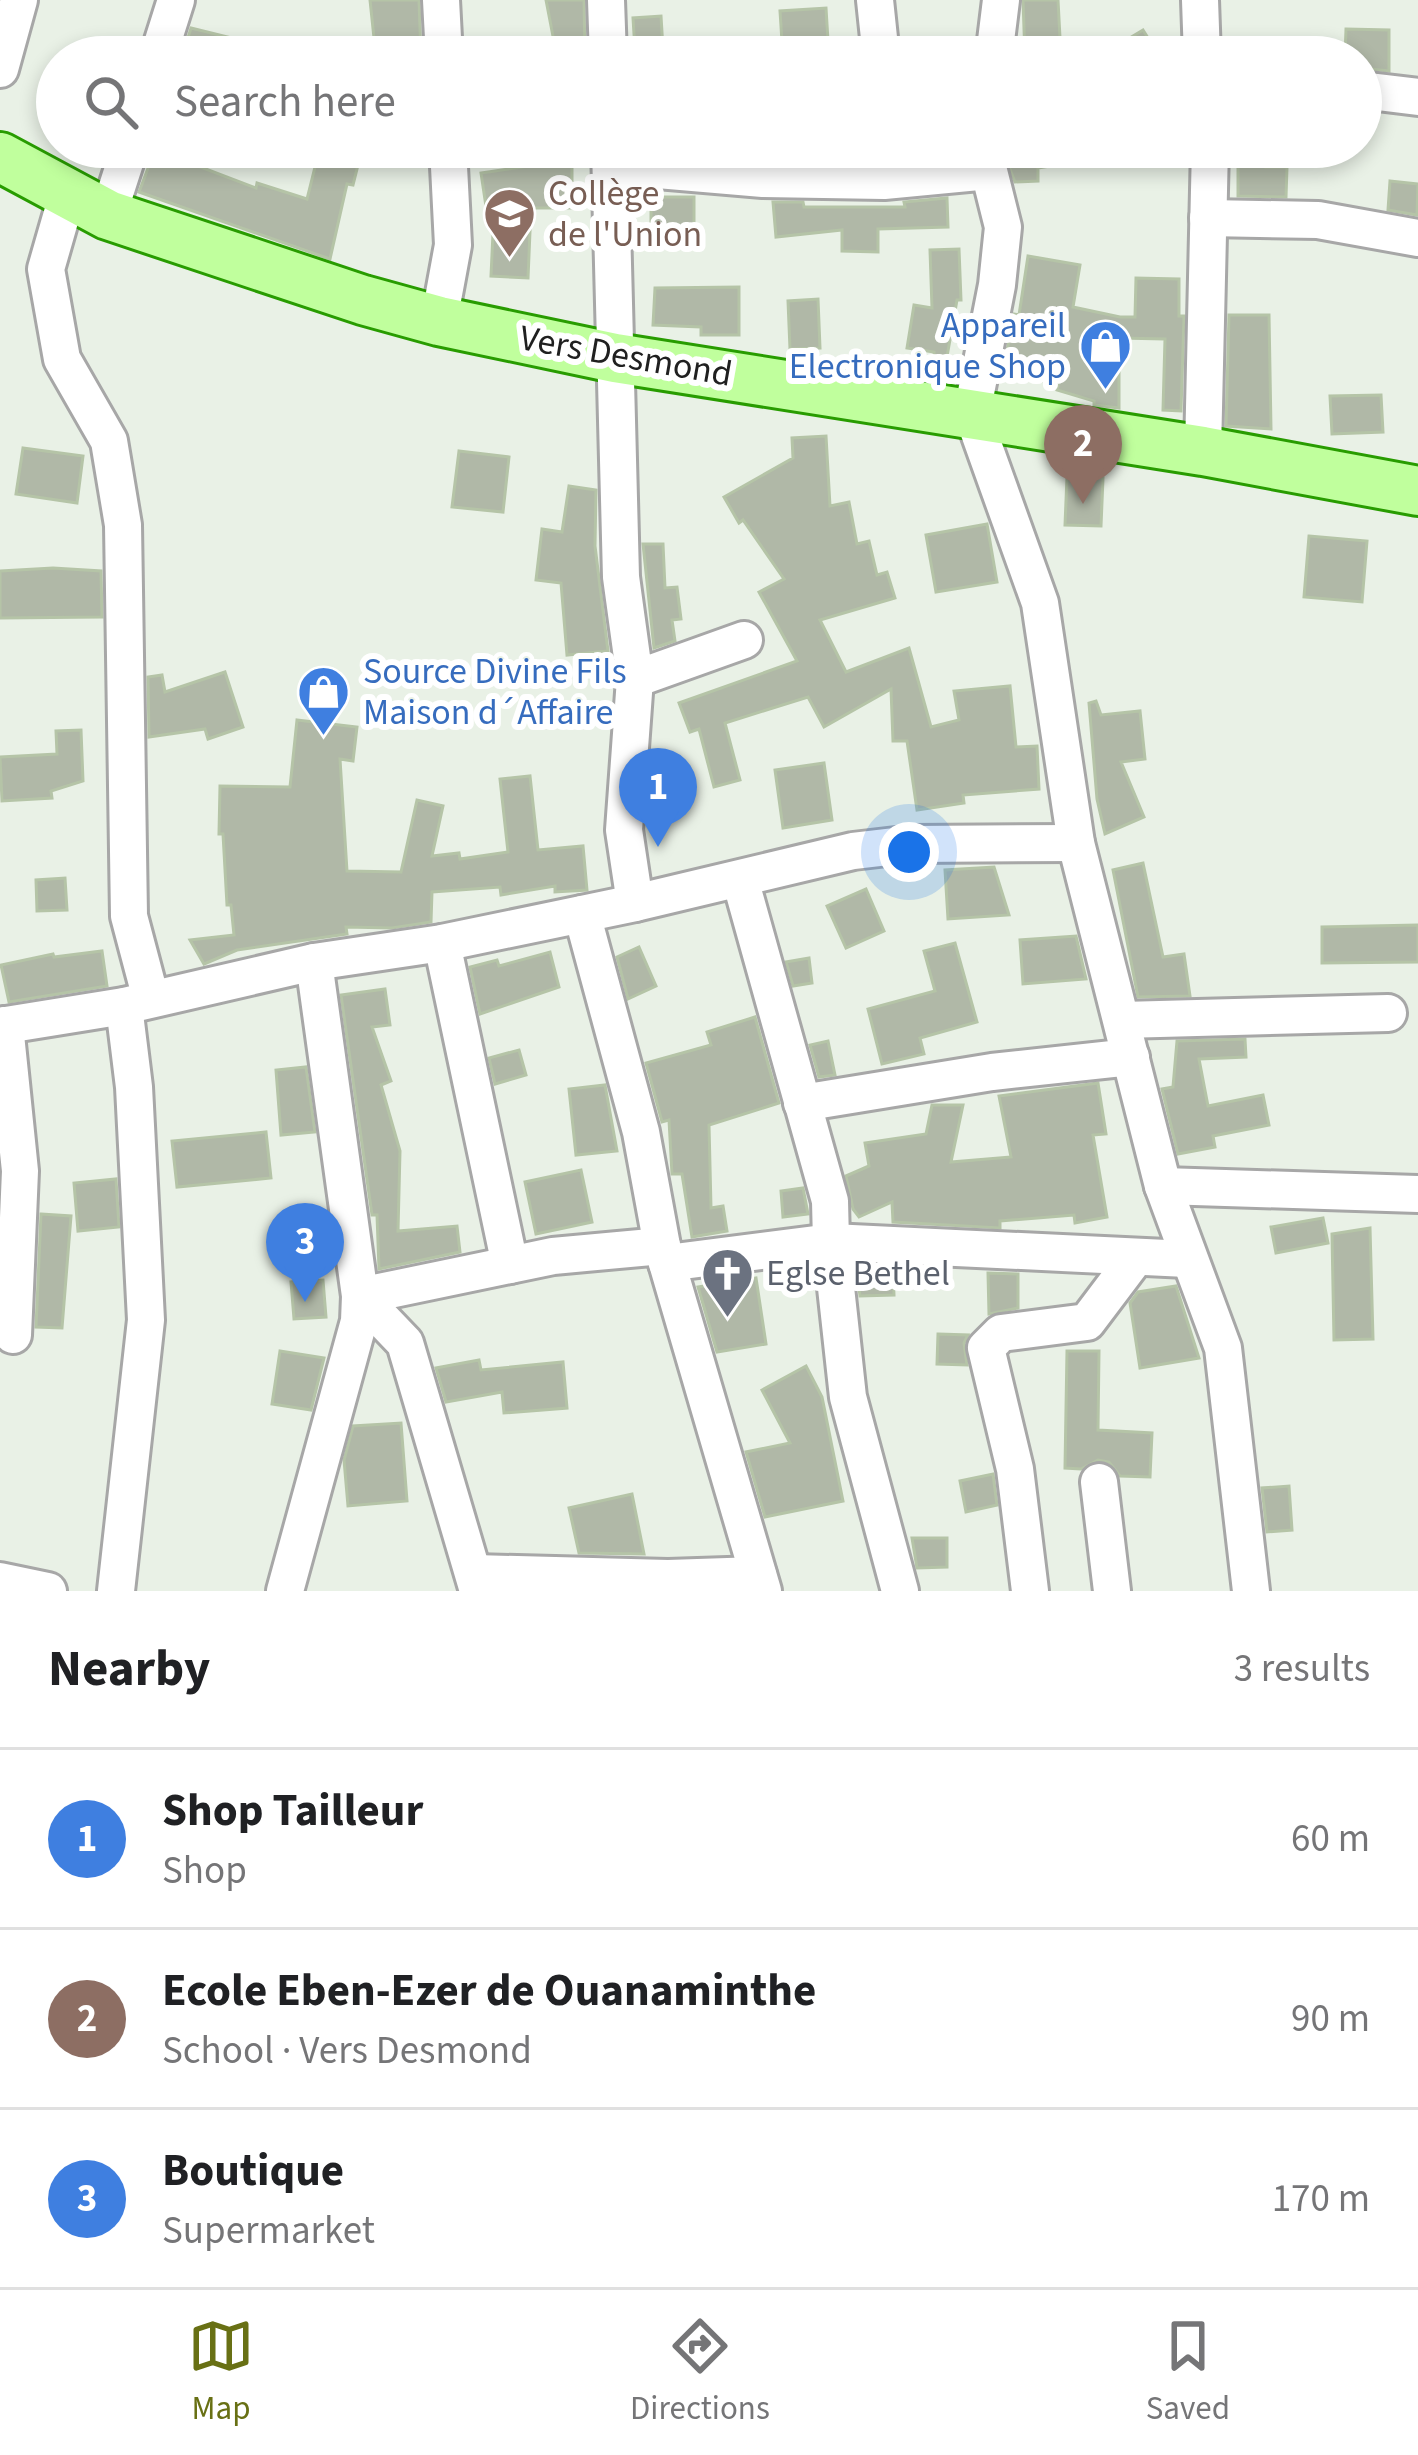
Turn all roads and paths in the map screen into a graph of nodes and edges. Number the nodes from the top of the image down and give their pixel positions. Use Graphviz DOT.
graph roads {
  1 [pos="19,0"];
  2 [pos="176,0"];
  3 [pos="441,0"];
  4 [pos="606,0"];
  5 [pos="875,0"];
  6 [pos="1001,0"];
  7 [pos="1200,0"];
  8 [pos="165,36"];
  9 [pos="443,36"];
  10 [pos="607,36"];
  11 [pos="879,36"];
  12 [pos="997,36"];
  13 [pos="1201,36"];
  14 [pos="0,69"];
  15 [pos="1382,93"];
  16 [pos="1418,97"];
  17 [pos="0,157"];
  18 [pos="115,168"];
  19 [pos="449,168"];
  20 [pos="610,168"];
  21 [pos="686,168"];
  22 [pos="851,168"];
  23 [pos="990,168"];
  24 [pos="1209,168"];
  25 [pos="88,205"];
  26 [pos="1208,218"];
  27 [pos="1418,238"];
  28 [pos="439,321"];
  29 [pos="615,358"];
  30 [pos="971,413"];
  31 [pos="1203,451"];
  32 [pos="1418,491"];
  33 [pos="744,640"];
  34 [pos="635,679"];
  35 [pos="1076,843"];
  36 [pos="740,879"];
  37 [pos="634,903"];
  38 [pos="582,914"];
  39 [pos="442,943"];
  40 [pos="314,962"];
  41 [pos="137,1002"];
  42 [pos="1388,1013"];
  43 [pos="1122,1020"];
  44 [pos="3,1026"];
  45 [pos="1131,1057"];
  46 [pos="802,1102"];
  47 [pos="1162,1186"];
  48 [pos="1418,1193"];
  49 [pos="831,1242"];
  50 [pos="665,1255"];
  51 [pos="1136,1257"];
  52 [pos="1187,1259"];
  53 [pos="510,1265"];
  54 [pos="360,1296"];
  55 [pos="14,1335"];
  56 [pos="1100,1482"];
  57 [pos="0,1581"];
  58 [pos="476,1582"];
  59 [pos="760,1583"];
  60 [pos="48,1591"];
  61 [pos="116,1591"];
  62 [pos="285,1591"];
  63 [pos="900,1591"];
  64 [pos="1030,1591"];
  65 [pos="1112,1591"];
  66 [pos="1251,1591"];
  1 -- 14 [label="street"];
  2 -- 8 [label="street"];
  3 -- 9 [label="street"];
  4 -- 10 [label="street"];
  5 -- 11 [label="street"];
  6 -- 12 [label="street"];
  7 -- 13 [label="street"];
  15 -- 16 [label="street"];
  17 -- 25 [label="main road, Vers Desmond"];
  18 -- 25 [label="street"];
  19 -- 28 [label="street"];
  20 -- 29 [label="street"];
  21 -- 22 [label="street"];
  23 -- 30 [label="street"];
  24 -- 26 [label="street"];
  25 -- 28 [label="main road, Vers Desmond"];
  25 -- 41 [label="street"];
  26 -- 27 [label="street"];
  26 -- 31 [label="street"];
  28 -- 29 [label="main road, Vers Desmond"];
  29 -- 30 [label="main road, Vers Desmond"];
  29 -- 34 [label="street"];
  30 -- 31 [label="main road, Vers Desmond"];
  30 -- 35 [label="street"];
  31 -- 32 [label="main road, Vers Desmond"];
  33 -- 34 [label="street"];
  34 -- 37 [label="street"];
  35 -- 36 [label="street"];
  35 -- 43 [label="street"];
  36 -- 37 [label="street"];
  36 -- 46 [label="street"];
  37 -- 38 [label="street"];
  38 -- 39 [label="street"];
  38 -- 50 [label="street"];
  39 -- 40 [label="street"];
  39 -- 53 [label="street"];
  40 -- 41 [label="street"];
  40 -- 54 [label="street"];
  41 -- 44 [label="street"];
  41 -- 61 [label="street"];
  42 -- 43 [label="street"];
  43 -- 45 [label="street"];
  44 -- 55 [label="street"];
  45 -- 46 [label="street"];
  45 -- 47 [label="street"];
  46 -- 49 [label="street"];
  47 -- 48 [label="street"];
  47 -- 52 [label="street"];
  49 -- 50 [label="street"];
  49 -- 51 [label="street"];
  49 -- 63 [label="street"];
  50 -- 53 [label="street"];
  50 -- 59 [label="street"];
  51 -- 52 [label="street"];
  51 -- 64 [label="street"];
  52 -- 66 [label="street"];
  53 -- 54 [label="street"];
  54 -- 58 [label="street"];
  54 -- 62 [label="street"];
  56 -- 65 [label="street"];
  57 -- 60 [label="street"];
  58 -- 59 [label="street"];
}
